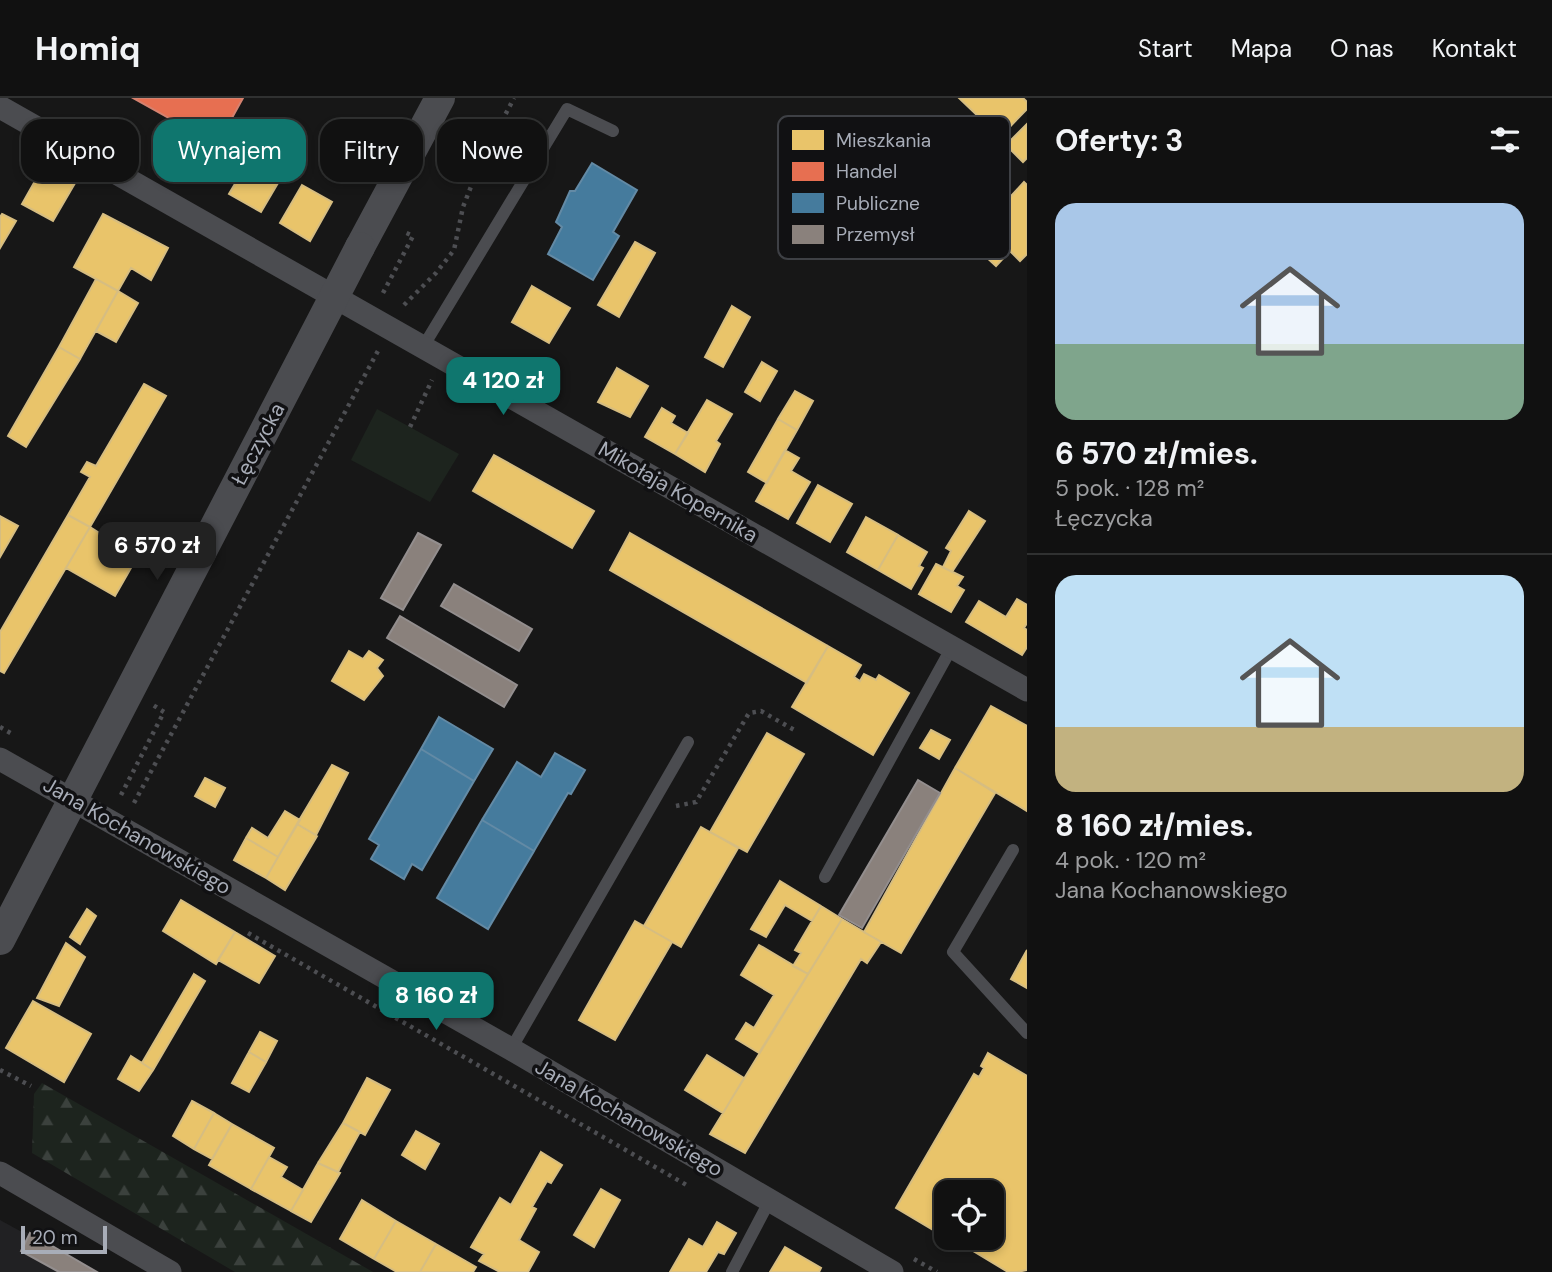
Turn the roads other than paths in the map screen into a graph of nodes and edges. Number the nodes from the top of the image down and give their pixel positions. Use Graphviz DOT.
graph roads {
  1 [pos="440,98"];
  2 [pos="0,107"];
  3 [pos="612,131"];
  4 [pos="423,347"];
  5 [pos="952,648"];
  6 [pos="1027,690"];
  7 [pos="688,742"];
  8 [pos="0,759"];
  9 [pos="1013,850"];
  10 [pos="825,877"];
  11 [pos="0,940"];
  12 [pos="1027,1033"];
  13 [pos="511,1049"];
  14 [pos="0,1173"];
  15 [pos="770,1200"];
  16 [pos="170,1272"];
  17 [pos="732,1272"];
  18 [pos="892,1272"];
  1 -- 11 [label="street, Łęczycka, bridge"];
  2 -- 4 [label="street, Mikołaja Kopernika"];
  3 -- 4 [label="lane"];
  4 -- 5 [label="street, Mikołaja Kopernika"];
  5 -- 6 [label="street, Mikołaja Kopernika"];
  5 -- 10 [label="lane"];
  7 -- 13 [label="lane"];
  8 -- 13 [label="street, Jana Kochanowskiego"];
  9 -- 12 [label="lane"];
  13 -- 15 [label="street, Jana Kochanowskiego"];
  14 -- 16 [label="street"];
  15 -- 17 [label="lane"];
  15 -- 18 [label="street, Jana Kochanowskiego"];
}
